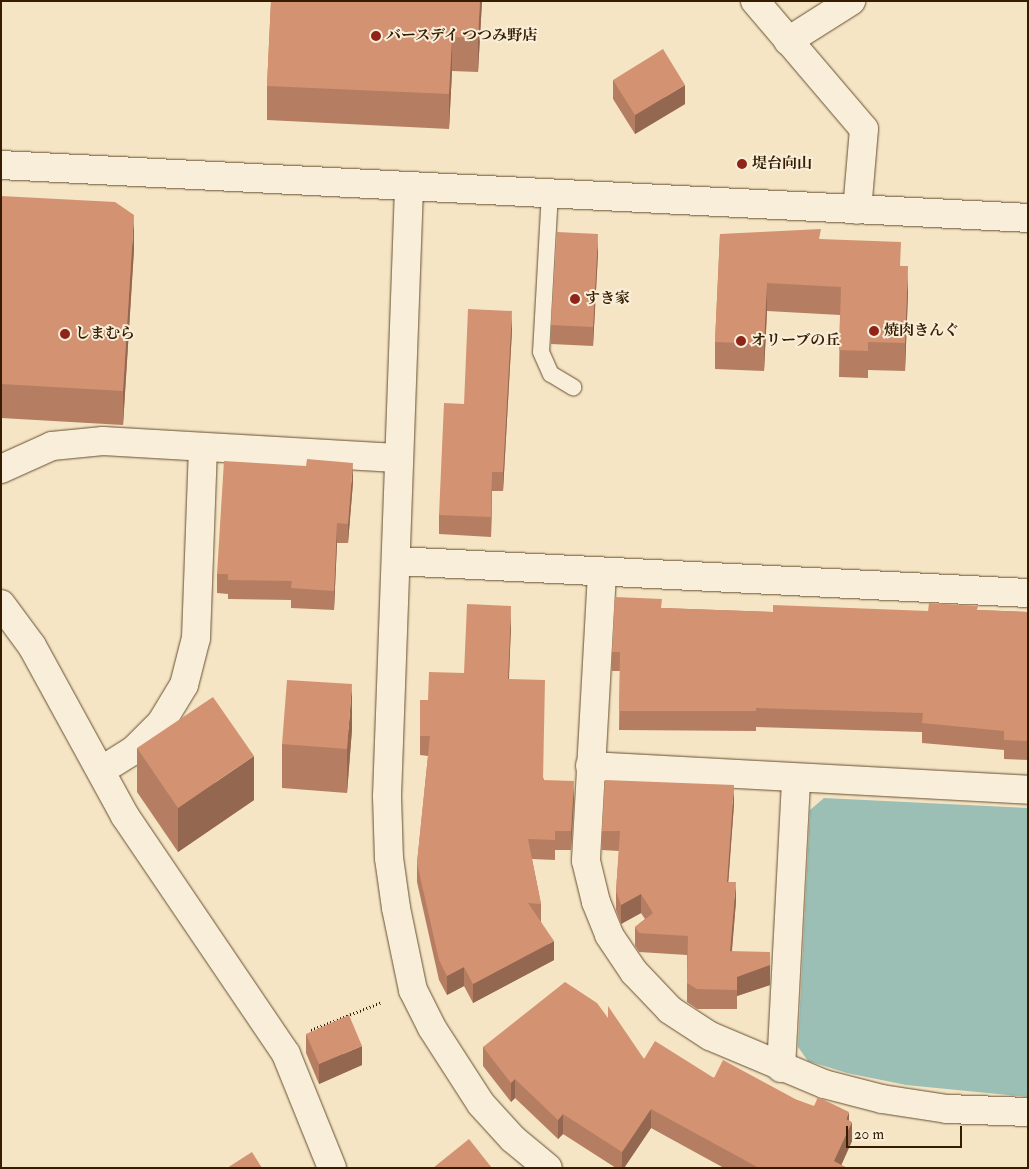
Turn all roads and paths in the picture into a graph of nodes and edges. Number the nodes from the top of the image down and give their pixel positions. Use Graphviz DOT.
graph roads {
  1 [pos="756,1"];
  2 [pos="851,1"];
  3 [pos="788,41"];
  4 [pos="1,166"];
  5 [pos="409,188"];
  6 [pos="550,192"];
  7 [pos="857,210"];
  8 [pos="1028,218"];
  9 [pos="573,387"];
  10 [pos="203,448"];
  11 [pos="397,458"];
  12 [pos="1,469"];
  13 [pos="396,561"];
  14 [pos="602,573"];
  15 [pos="1028,593"];
  16 [pos="1,604"];
  17 [pos="590,766"];
  18 [pos="102,770"];
  19 [pos="796,779"];
  20 [pos="1028,790"];
  21 [pos="413,990"];
  22 [pos="279,1042"];
  23 [pos="781,1068"];
  24 [pos="1028,1112"];
  25 [pos="332,1168"];
  26 [pos="548,1168"];
  1 -- 3 [label="street"];
  2 -- 3 [label="street"];
  3 -- 7 [label="street"];
  4 -- 5 [label="street"];
  5 -- 6 [label="street"];
  5 -- 11 [label="street"];
  6 -- 7 [label="street"];
  6 -- 9 [label="lane"];
  7 -- 8 [label="street"];
  10 -- 11 [label="street"];
  10 -- 12 [label="street"];
  10 -- 18 [label="street"];
  11 -- 13 [label="street"];
  13 -- 14 [label="street"];
  13 -- 21 [label="street"];
  14 -- 15 [label="street"];
  14 -- 17 [label="street"];
  16 -- 18 [label="street"];
  17 -- 19 [label="street"];
  17 -- 23 [label="street"];
  18 -- 22 [label="street"];
  19 -- 20 [label="street"];
  19 -- 23 [label="street"];
  21 -- 22 [label="path"];
  21 -- 26 [label="street"];
  22 -- 25 [label="street"];
  23 -- 24 [label="street"];
}
